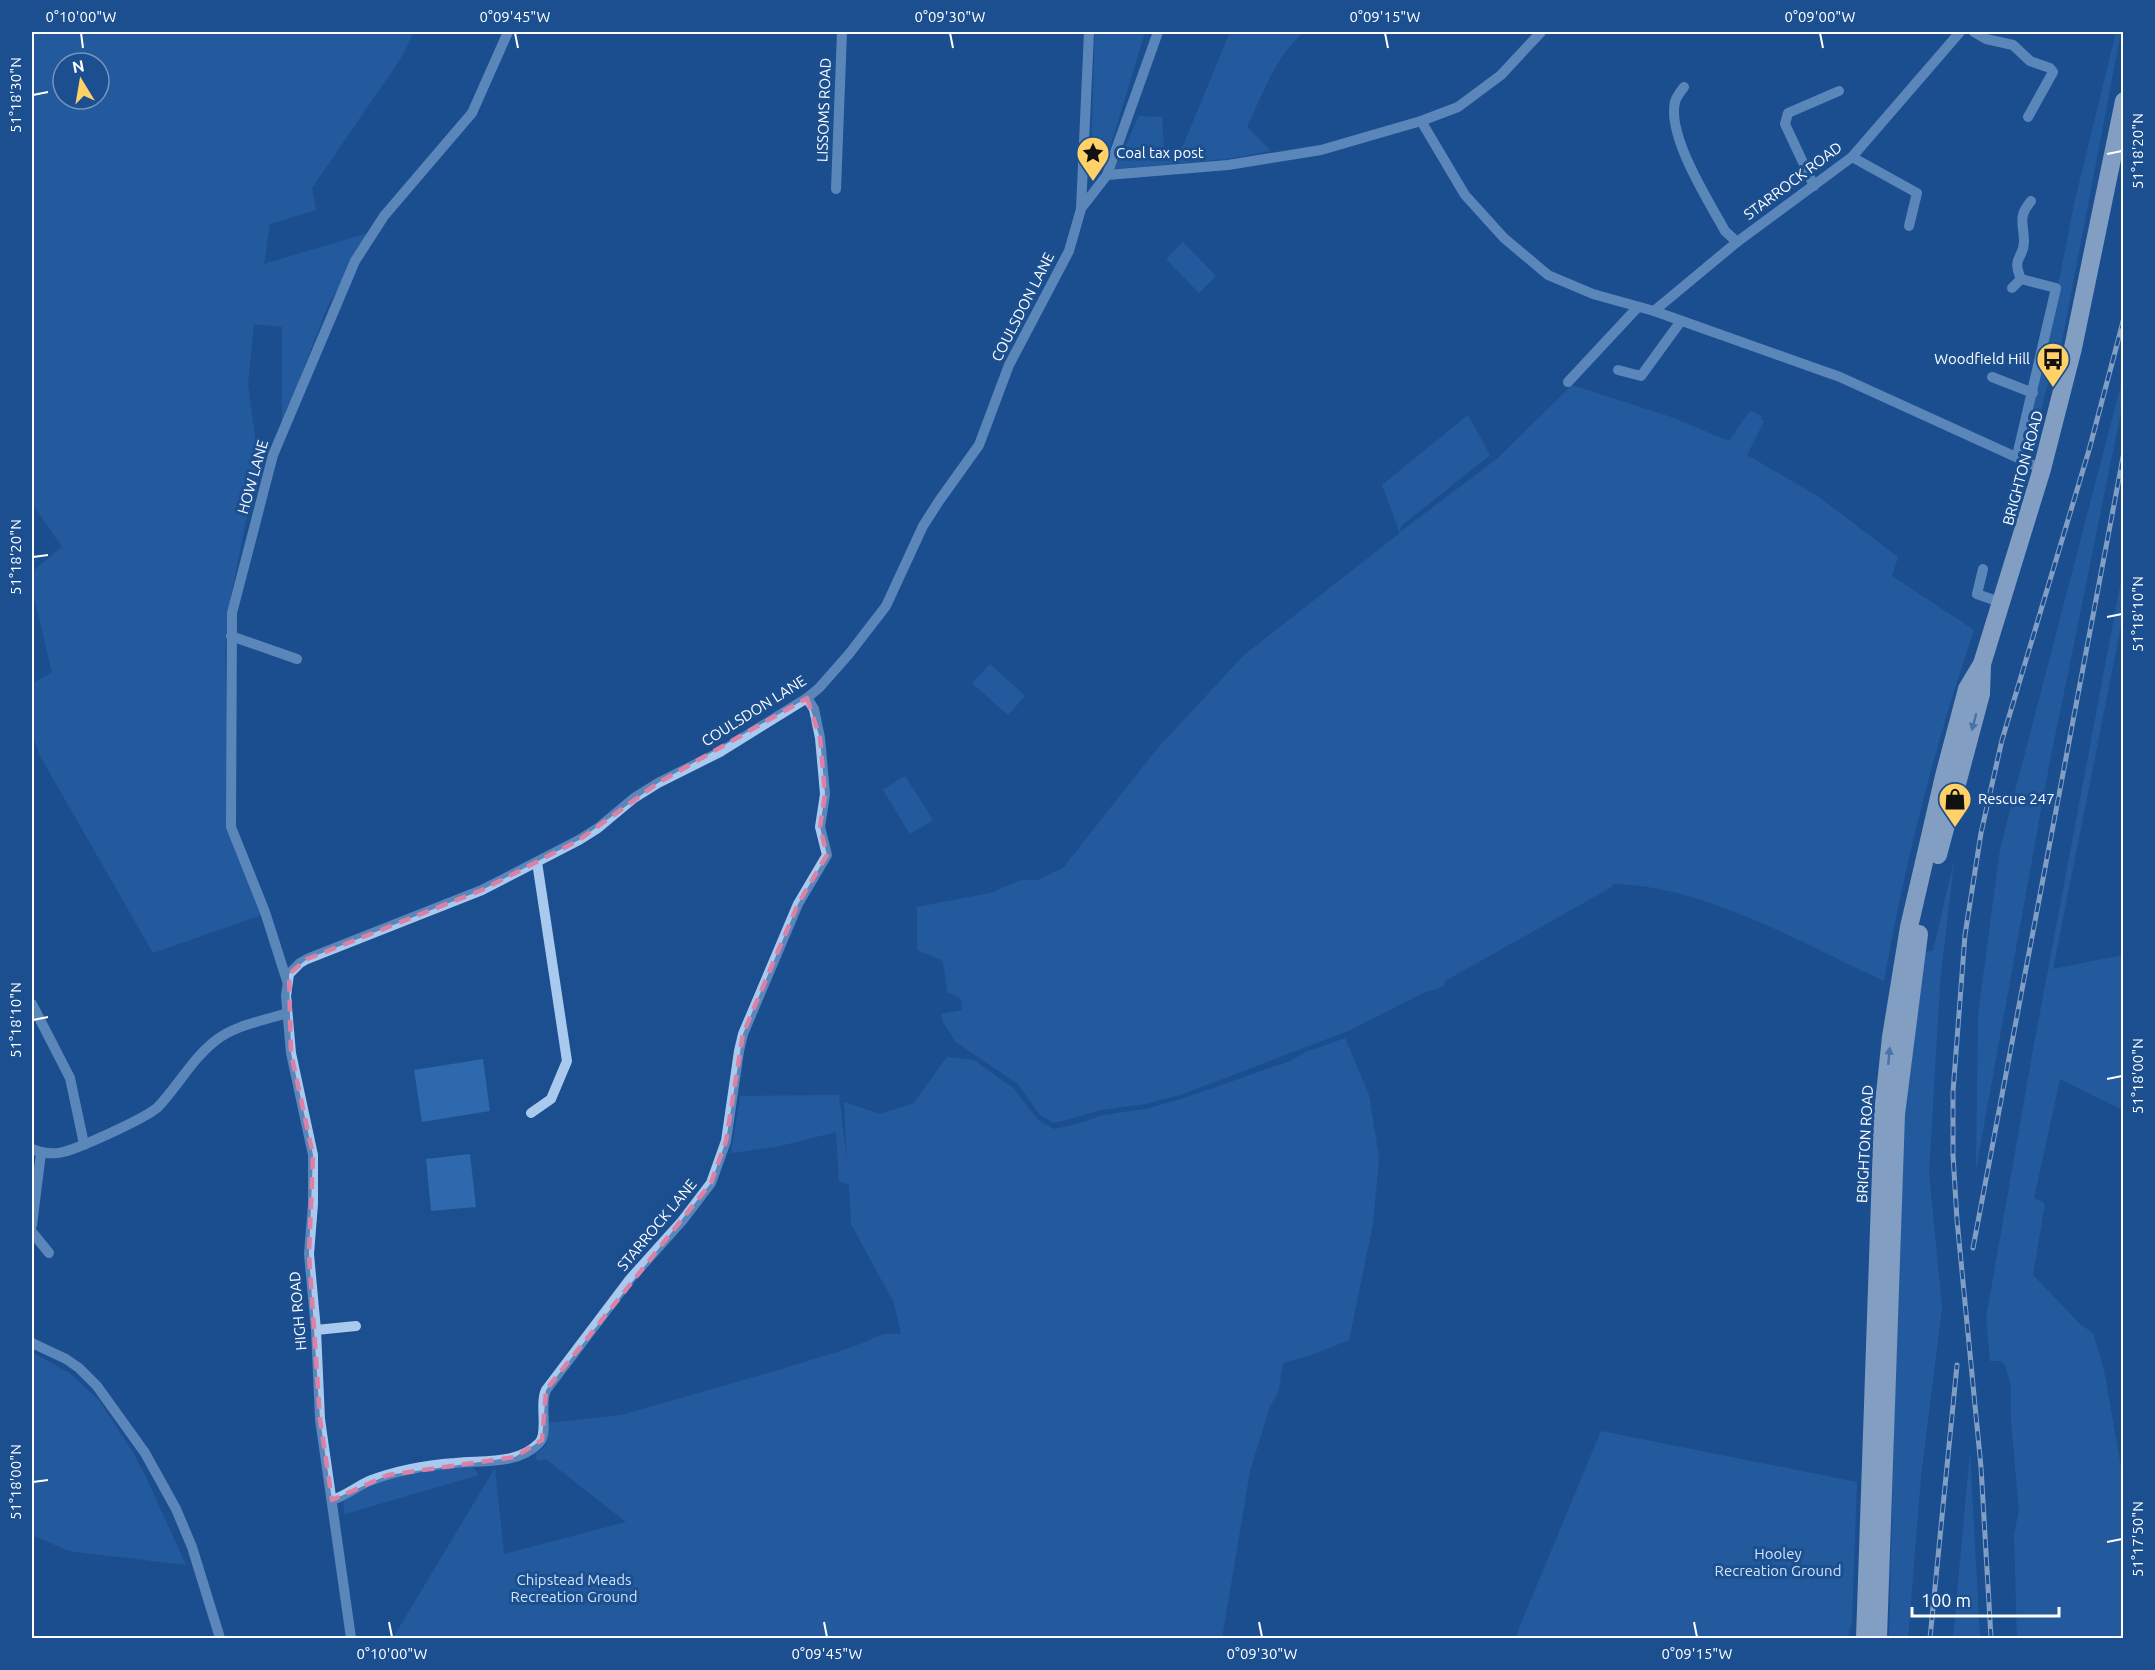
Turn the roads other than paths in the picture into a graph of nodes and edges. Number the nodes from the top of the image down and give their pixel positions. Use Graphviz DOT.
graph roads {
  1 [pos="508,32"];
  2 [pos="842,32"];
  3 [pos="1089,32"];
  4 [pos="1158,32"];
  5 [pos="1541,32"];
  6 [pos="1960,32"];
  7 [pos="1974,32"];
  8 [pos="1684,87"];
  9 [pos="1839,91"];
  10 [pos="2124,101"];
  11 [pos="2028,117"];
  12 [pos="1420,121"];
  13 [pos="1851,157"];
  14 [pos="1107,175"];
  15 [pos="1814,186"];
  16 [pos="836,189"];
  17 [pos="2031,201"];
  18 [pos="1082,209"];
  19 [pos="1909,226"];
  20 [pos="1737,242"];
  21 [pos="2021,279"];
  22 [pos="2012,288"];
  23 [pos="1637,308"];
  24 [pos="1654,311"];
  25 [pos="1681,321"];
  26 [pos="1618,370"];
  27 [pos="1992,377"];
  28 [pos="1568,382"];
  29 [pos="2033,393"];
  30 [pos="2017,456"];
  31 [pos="2042,469"];
  32 [pos="1983,569"];
  33 [pos="2002,603"];
  34 [pos="231,636"];
  35 [pos="297,659"];
  36 [pos="1982,664"];
  37 [pos="807,698"];
  38 [pos="537,862"];
  39 [pos="287,981"];
  40 [pos="32,1004"];
  41 [pos="287,1013"];
  42 [pos="531,1113"];
  43 [pos="84,1144"];
  44 [pos="36,1151"];
  45 [pos="32,1225"];
  46 [pos="32,1232"];
  47 [pos="49,1253"];
  48 [pos="356,1326"];
  49 [pos="316,1330"];
  50 [pos="32,1343"];
  51 [pos="332,1500"];
  52 [pos="220,1638"];
  53 [pos="351,1638"];
  54 [pos="1865,1638"];
  55 [pos="1878,1638"];
  1 -- 34 [label="street, HOW LANE"];
  2 -- 16 [label="street, LISSOMS ROAD"];
  3 -- 18 [label="street, COULSDON LANE"];
  4 -- 14 [label="street, COULSDON LANE"];
  5 -- 12 [label="street"];
  6 -- 13 [label="street, STARROCK ROAD"];
  7 -- 11 [label="street"];
  8 -- 20 [label="street"];
  9 -- 15 [label="street"];
  10 -- 31 [label="highway, BRIGHTON ROAD"];
  12 -- 14 [label="street"];
  12 -- 23 [label="street"];
  13 -- 15 [label="street, STARROCK ROAD"];
  13 -- 19 [label="street"];
  14 -- 18 [label="street, COULSDON LANE"];
  15 -- 20 [label="street, STARROCK ROAD"];
  17 -- 21 [label="street"];
  18 -- 37 [label="street, COULSDON LANE"];
  20 -- 24 [label="street, STARROCK ROAD"];
  21 -- 22 [label="street"];
  21 -- 29 [label="street"];
  23 -- 24 [label="street"];
  23 -- 28 [label="street"];
  24 -- 25 [label="street"];
  25 -- 26 [label="street"];
  25 -- 30 [label="street"];
  27 -- 29 [label="street"];
  29 -- 30 [label="street"];
  30 -- 31 [label="street"];
  31 -- 33 [label="highway, BRIGHTON ROAD"];
  32 -- 33 [label="street"];
  33 -- 36 [label="highway, BRIGHTON ROAD"];
  34 -- 35 [label="street"];
  34 -- 39 [label="street, HOW LANE"];
  54 -- 36 [label="highway, BRIGHTON ROAD, one-way"];
  36 -- 55 [label="highway, BRIGHTON ROAD, one-way"];
  37 -- 38 [label="street, COULSDON LANE"];
  37 -- 51 [label="street, STARROCK LANE"];
  38 -- 39 [label="street, COULSDON LANE"];
  38 -- 42 [label="street"];
  39 -- 41 [label="street, HIGH ROAD"];
  40 -- 43 [label="street"];
  41 -- 43 [label="street"];
  41 -- 49 [label="street, HIGH ROAD"];
  43 -- 44 [label="street"];
  44 -- 45 [label="street"];
  46 -- 47 [label="street"];
  48 -- 49 [label="street"];
  49 -- 51 [label="street, HIGH ROAD"];
  50 -- 52 [label="street"];
  51 -- 53 [label="street, HIGH ROAD"];
}
